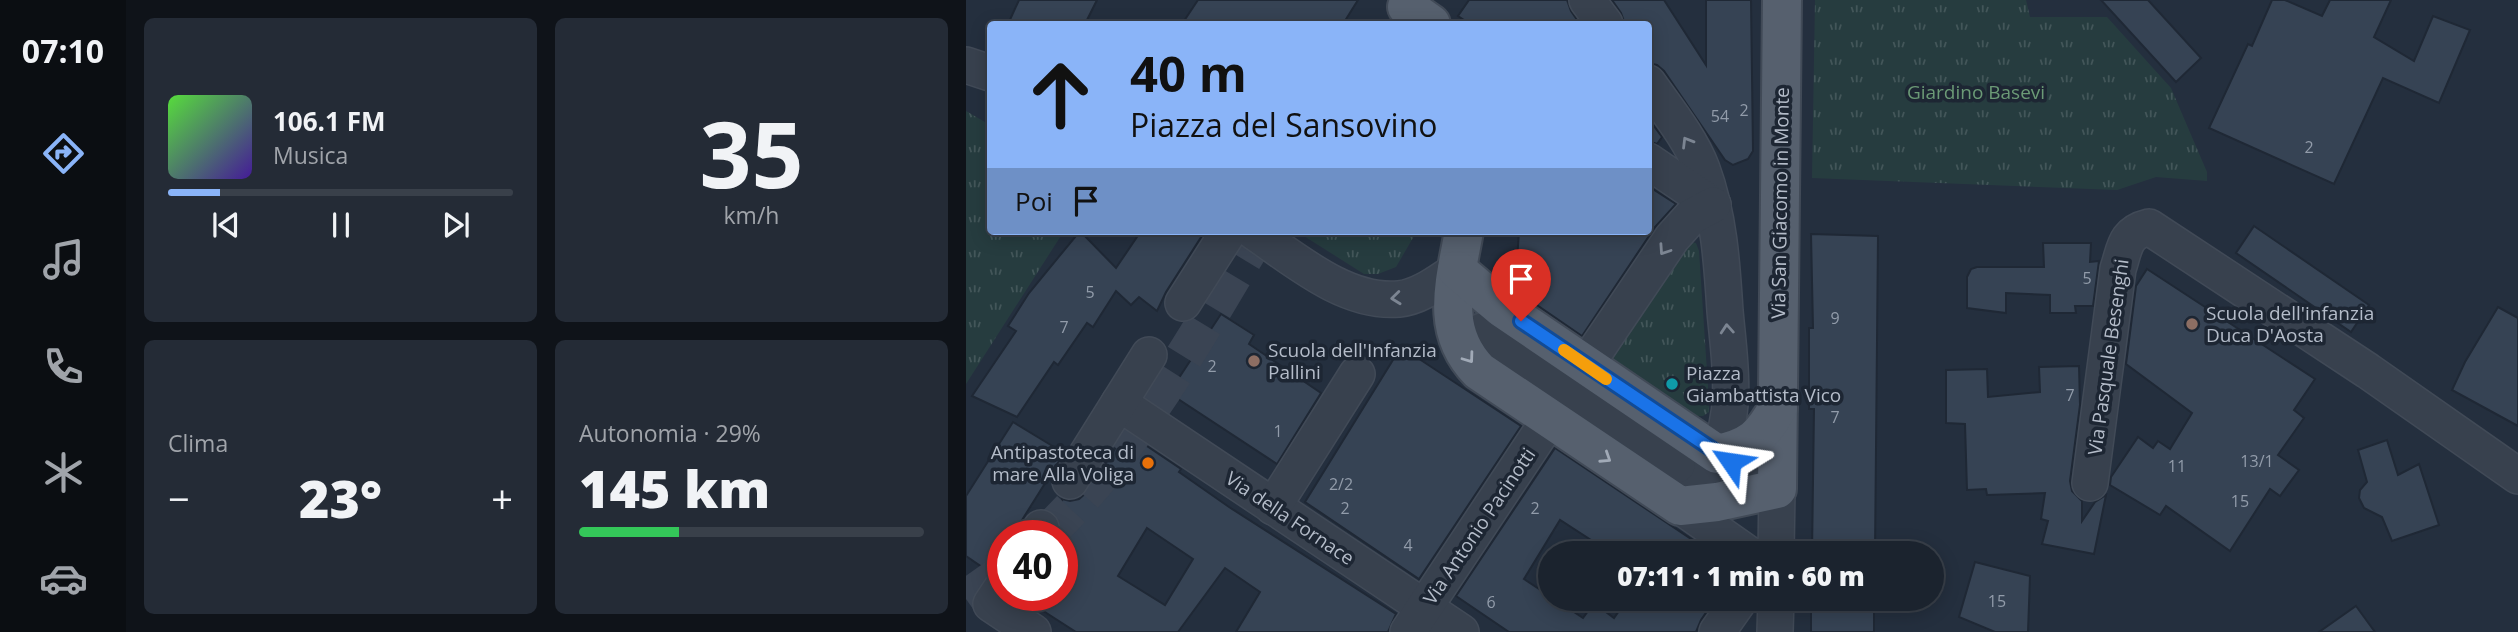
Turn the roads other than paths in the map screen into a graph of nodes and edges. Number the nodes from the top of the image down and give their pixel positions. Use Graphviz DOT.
graph roads {
  1 [pos="1587,0"];
  2 [pos="1782,0"];
  3 [pos="1409,11"];
  4 [pos="1438,21"];
  5 [pos="1603,21"];
  6 [pos="966,65"];
  7 [pos="987,72"];
  8 [pos="1652,89"];
  9 [pos="1652,164"];
  10 [pos="1713,205"];
  11 [pos="1226,235"];
  12 [pos="1259,235"];
  13 [pos="1463,235"];
  14 [pos="1457,270"];
  15 [pos="1183,303"];
  16 [pos="1482,331"];
  17 [pos="1149,355"];
  18 [pos="1357,374"];
  19 [pos="1568,392"];
  20 [pos="1119,403"];
  21 [pos="1778,407"];
  22 [pos="1717,454"];
  23 [pos="1677,465"];
  24 [pos="2518,476"];
  25 [pos="1070,481"];
  26 [pos="2090,483"];
  27 [pos="1777,489"];
  28 [pos="1273,506"];
  29 [pos="1680,506"];
  30 [pos="1729,541"];
  31 [pos="1776,541"];
  32 [pos="1013,611"];
  33 [pos="1732,611"];
  34 [pos="1776,611"];
  35 [pos="1416,620"];
  36 [pos="1033,632"];
  37 [pos="1461,632"];
  38 [pos="1717,632"];
  39 [pos="1775,632"];
  1 -- 5 [label="street"];
  2 -- 21 [label="main road, Via San Giacomo in Monte"];
  3 -- 4 [label="street"];
  6 -- 7 [label="street"];
  10 -- 8 [label="street, one-way"];
  9 -- 10 [label="street"];
  10 -- 19 [label="street, one-way"];
  22 -- 10 [label="street, one-way"];
  11 -- 15 [label="street"];
  14 -- 12 [label="street, one-way"];
  13 -- 14 [label="main road"];
  14 -- 19 [label="main road"];
  14 -- 19 [label="main road, one-way"];
  16 -- 19 [label="street"];
  17 -- 20 [label="street"];
  18 -- 28 [label="street"];
  19 -- 22 [label="main road"];
  19 -- 23 [label="street"];
  19 -- 29 [label="main road, one-way"];
  19 -- 35 [label="street, Via Antonio Pacinotti"];
  20 -- 25 [label="street"];
  20 -- 28 [label="street, Via della Fornace"];
  21 -- 22 [label="main road"];
  21 -- 27 [label="main road"];
  22 -- 27 [label="street"];
  22 -- 29 [label="street"];
  24 -- 26 [label="street, Via Pasquale Besenghi"];
  27 -- 29 [label="main road"];
  27 -- 31 [label="street"];
  28 -- 35 [label="street, Via della Fornace"];
  29 -- 30 [label="street"];
  32 -- 36 [label="street"];
  33 -- 38 [label="street"];
  34 -- 39 [label="street"];
  35 -- 37 [label="street, Via della Fornace"];
}
